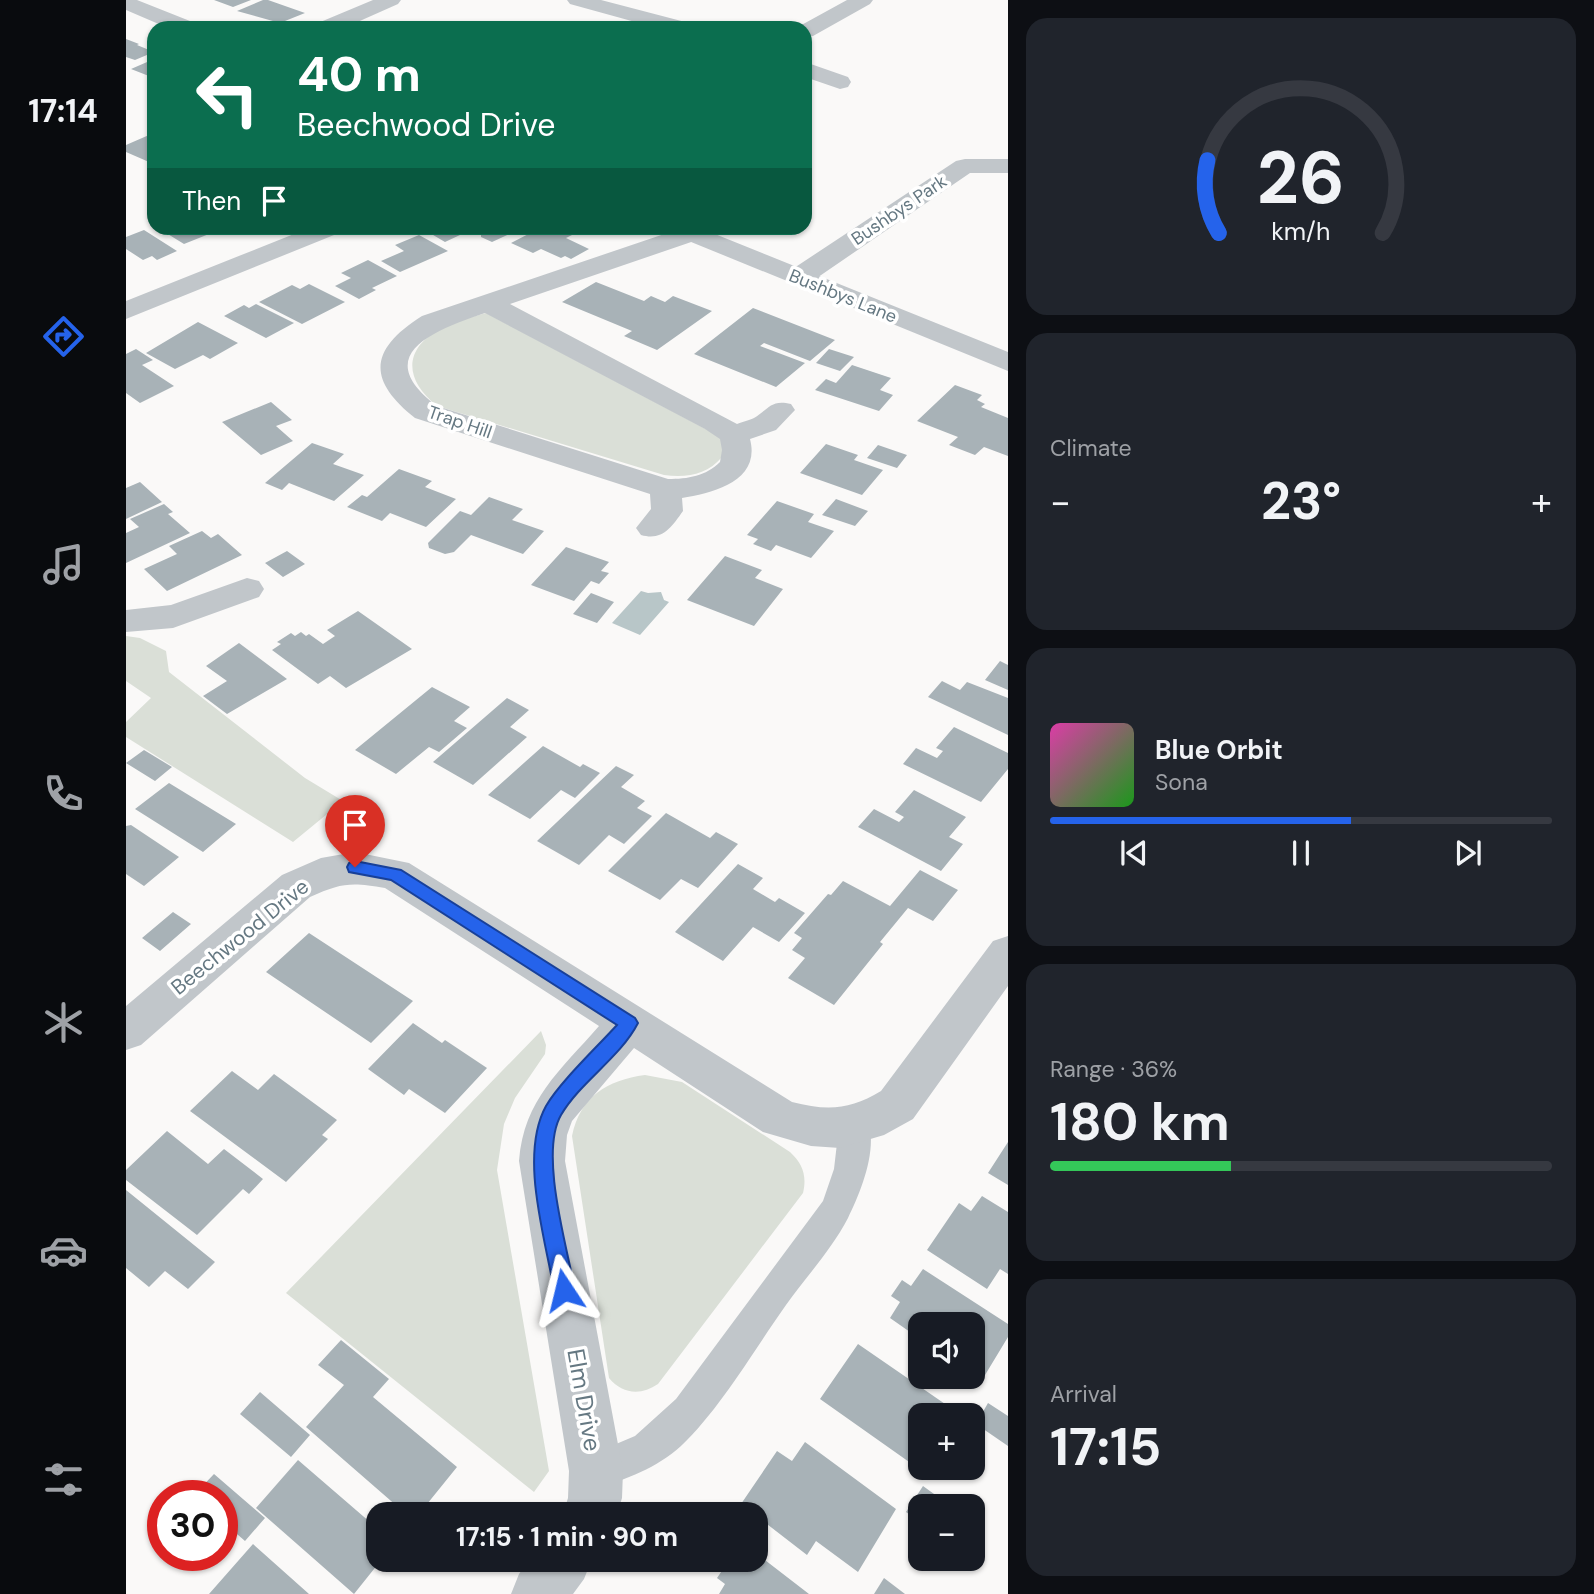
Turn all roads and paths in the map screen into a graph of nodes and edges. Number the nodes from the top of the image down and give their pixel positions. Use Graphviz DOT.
graph roads {
  1 [pos="391,0"];
  2 [pos="578,0"];
  3 [pos="863,0"];
  4 [pos="126,4"];
  5 [pos="169,21"];
  6 [pos="342,21"];
  7 [pos="655,21"];
  8 [pos="812,27"];
  9 [pos="812,72"];
  10 [pos="840,82"];
  11 [pos="1008,166"];
  12 [pos="313,235"];
  13 [pos="671,235"];
  14 [pos="697,235"];
  15 [pos="798,278"];
  16 [pos="486,303"];
  17 [pos="126,311"];
  18 [pos="1008,362"];
  19 [pos="780,410"];
  20 [pos="734,435"];
  21 [pos="666,489"];
  22 [pos="652,528"];
  23 [pos="247,589"];
  24 [pos="126,621"];
  25 [pos="1008,953"];
  26 [pos="629,1023"];
  27 [pos="126,1032"];
  28 [pos="855,1126"];
  29 [pos="593,1492"];
  30 [pos="555,1572"];
  31 [pos="539,1594"];
  1 -- 6 [label="street"];
  2 -- 7 [label="street"];
  3 -- 8 [label="street"];
  4 -- 5 [label="street"];
  9 -- 10 [label="street"];
  11 -- 15 [label="street, Bushbys Park"];
  12 -- 17 [label="street"];
  13 -- 16 [label="street, Trap Hill"];
  14 -- 15 [label="street, Bushbys Lane"];
  15 -- 18 [label="street, Bushbys Lane"];
  16 -- 20 [label="street"];
  16 -- 21 [label="street, Trap Hill"];
  19 -- 20 [label="street"];
  20 -- 21 [label="street, Trap Hill"];
  21 -- 22 [label="street"];
  23 -- 24 [label="street"];
  25 -- 28 [label="street, Beechwood Drive"];
  26 -- 27 [label="street, Beechwood Drive"];
  26 -- 28 [label="street, Beechwood Drive"];
  26 -- 29 [label="street, Elm Drive"];
  28 -- 29 [label="lane"];
  30 -- 31 [label="street"];
}
